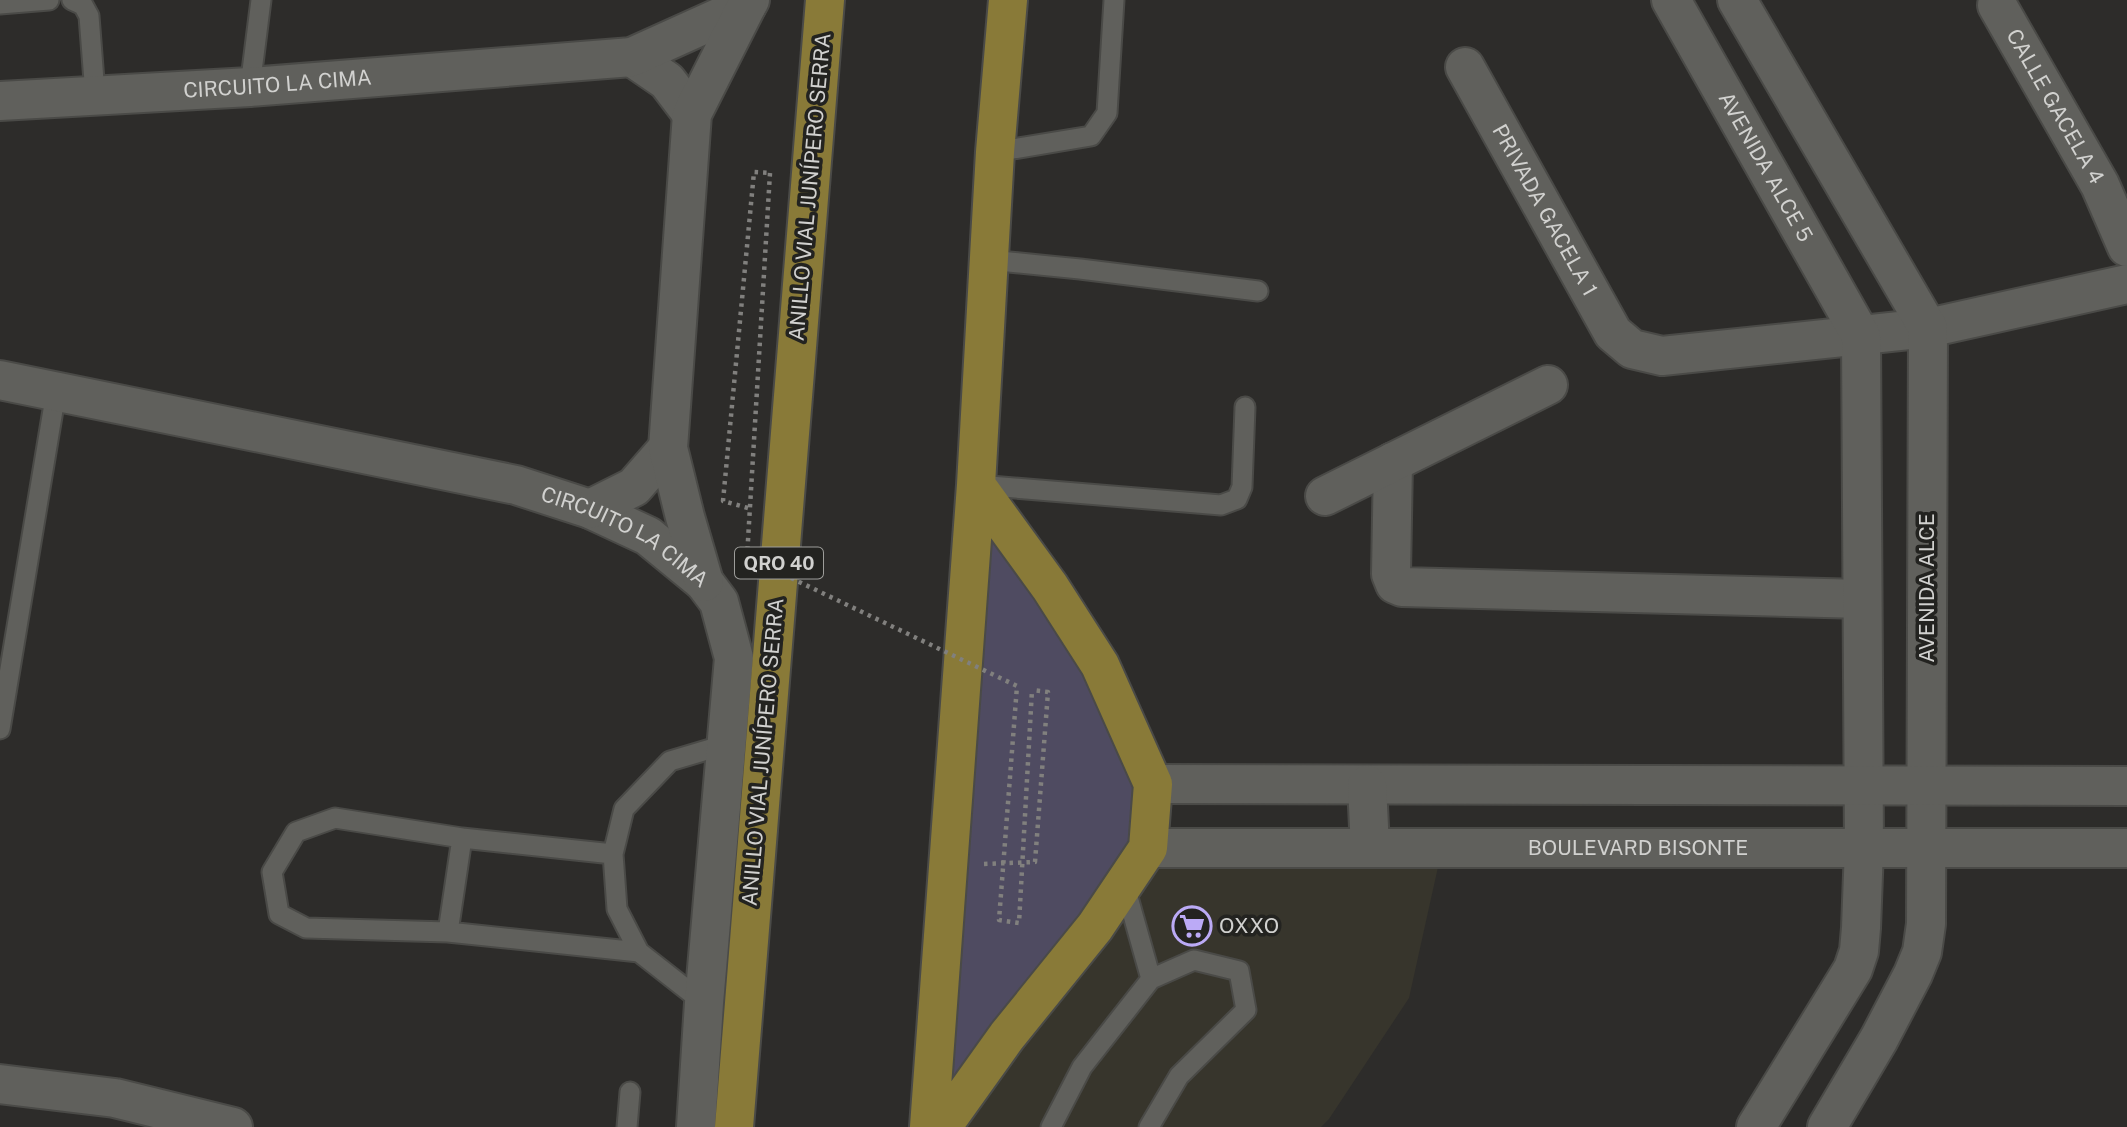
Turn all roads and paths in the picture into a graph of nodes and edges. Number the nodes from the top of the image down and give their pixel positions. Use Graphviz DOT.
graph roads {
  1 [pos="50,0"];
  2 [pos="72,0"];
  3 [pos="261,0"];
  4 [pos="825,0"];
  5 [pos="1009,0"];
  6 [pos="1114,0"];
  7 [pos="1671,0"];
  8 [pos="1737,0"];
  9 [pos="748,3"];
  10 [pos="0,4"];
  11 [pos="1997,5"];
  12 [pos="632,57"];
  13 [pos="1465,67"];
  14 [pos="250,87"];
  15 [pos="95,94"];
  16 [pos="0,102"];
  17 [pos="692,114"];
  18 [pos="995,152"];
  19 [pos="2127,247"];
  20 [pos="989,260"];
  21 [pos="2127,284"];
  22 [pos="1258,291"];
  23 [pos="1928,328"];
  24 [pos="1861,336"];
  25 [pos="0,380"];
  26 [pos="1548,385"];
  27 [pos="56,392"];
  28 [pos="1245,407"];
  29 [pos="668,448"];
  30 [pos="1392,462"];
  31 [pos="976,485"];
  32 [pos="1325,496"];
  33 [pos="590,509"];
  34 [pos="782,518"];
  35 [pos="705,582"];
  36 [pos="1862,599"];
  37 [pos="0,729"];
  38 [pos="727,744"];
  39 [pos="1153,784"];
  40 [pos="1367,785"];
  41 [pos="2127,786"];
  42 [pos="1864,787"];
  43 [pos="1926,787"];
  44 [pos="462,838"];
  45 [pos="1147,848"];
  46 [pos="1370,848"];
  47 [pos="1864,848"];
  48 [pos="1926,848"];
  49 [pos="2127,848"];
  50 [pos="613,854"];
  51 [pos="948,865"];
  52 [pos="1124,883"];
  53 [pos="448,932"];
  54 [pos="639,953"];
  55 [pos="1151,979"];
  56 [pos="704,1003"];
  57 [pos="0,1084"];
  58 [pos="630,1092"];
  59 [pos="233,1127"];
  60 [pos="628,1127"];
  61 [pos="696,1127"];
  62 [pos="734,1127"];
  63 [pos="929,1127"];
  64 [pos="942,1127"];
  65 [pos="1051,1127"];
  66 [pos="1149,1127"];
  67 [pos="1756,1127"];
  68 [pos="1827,1127"];
  1 -- 10 [label="lane"];
  2 -- 15 [label="lane"];
  3 -- 14 [label="lane"];
  4 -- 34 [label="highway, ANILLO VIAL JUNÍPERO SERRA / QRO 40"];
  5 -- 18 [label="highway"];
  6 -- 18 [label="lane"];
  7 -- 24 [label="street, AVENIDA ALCE 5"];
  8 -- 23 [label="street"];
  9 -- 12 [label="street, CIRCUITO LA CIMA"];
  9 -- 17 [label="street"];
  11 -- 19 [label="street, CALLE GACELA 4"];
  12 -- 14 [label="street, CIRCUITO LA CIMA"];
  12 -- 17 [label="street"];
  13 -- 24 [label="street, PRIVADA GACELA 1"];
  14 -- 15 [label="street, CIRCUITO LA CIMA"];
  15 -- 16 [label="street, CIRCUITO LA CIMA"];
  17 -- 29 [label="street"];
  18 -- 20 [label="highway"];
  20 -- 22 [label="lane"];
  20 -- 31 [label="highway"];
  21 -- 23 [label="street"];
  23 -- 24 [label="street"];
  23 -- 43 [label="street, AVENIDA ALCE"];
  24 -- 36 [label="street"];
  25 -- 27 [label="street, CIRCUITO LA CIMA"];
  26 -- 30 [label="street"];
  27 -- 33 [label="street, CIRCUITO LA CIMA"];
  27 -- 37 [label="lane"];
  28 -- 31 [label="lane"];
  29 -- 33 [label="street"];
  29 -- 35 [label="street"];
  30 -- 32 [label="street"];
  30 -- 36 [label="street"];
  31 -- 39 [label="highway"];
  31 -- 51 [label="highway"];
  33 -- 35 [label="street, CIRCUITO LA CIMA"];
  34 -- 51 [label="path, bridge"];
  34 -- 62 [label="highway, ANILLO VIAL JUNÍPERO SERRA / QRO 40"];
  35 -- 38 [label="street, CIRCUITO LA CIMA"];
  36 -- 42 [label="street"];
  38 -- 50 [label="lane"];
  38 -- 56 [label="street, CIRCUITO LA CIMA"];
  39 -- 40 [label="street"];
  39 -- 45 [label="highway"];
  40 -- 42 [label="street"];
  40 -- 46 [label="street"];
  41 -- 43 [label="street"];
  42 -- 43 [label="street"];
  42 -- 47 [label="street"];
  43 -- 48 [label="street, AVENIDA ALCE"];
  44 -- 50 [label="lane"];
  44 -- 53 [label="lane"];
  44 -- 53 [label="lane"];
  45 -- 46 [label="street, BOULEVARD BISONTE"];
  45 -- 52 [label="highway"];
  46 -- 47 [label="street, BOULEVARD BISONTE"];
  47 -- 48 [label="street, BOULEVARD BISONTE"];
  47 -- 67 [label="street"];
  48 -- 49 [label="street, BOULEVARD BISONTE"];
  48 -- 68 [label="street, AVENIDA ALCE"];
  50 -- 54 [label="lane"];
  51 -- 63 [label="highway"];
  52 -- 55 [label="lane"];
  52 -- 64 [label="highway"];
  53 -- 54 [label="lane"];
  54 -- 56 [label="lane"];
  55 -- 65 [label="lane"];
  55 -- 66 [label="lane"];
  56 -- 61 [label="street, CIRCUITO LA CIMA"];
  57 -- 59 [label="street"];
  58 -- 60 [label="lane"];
}
